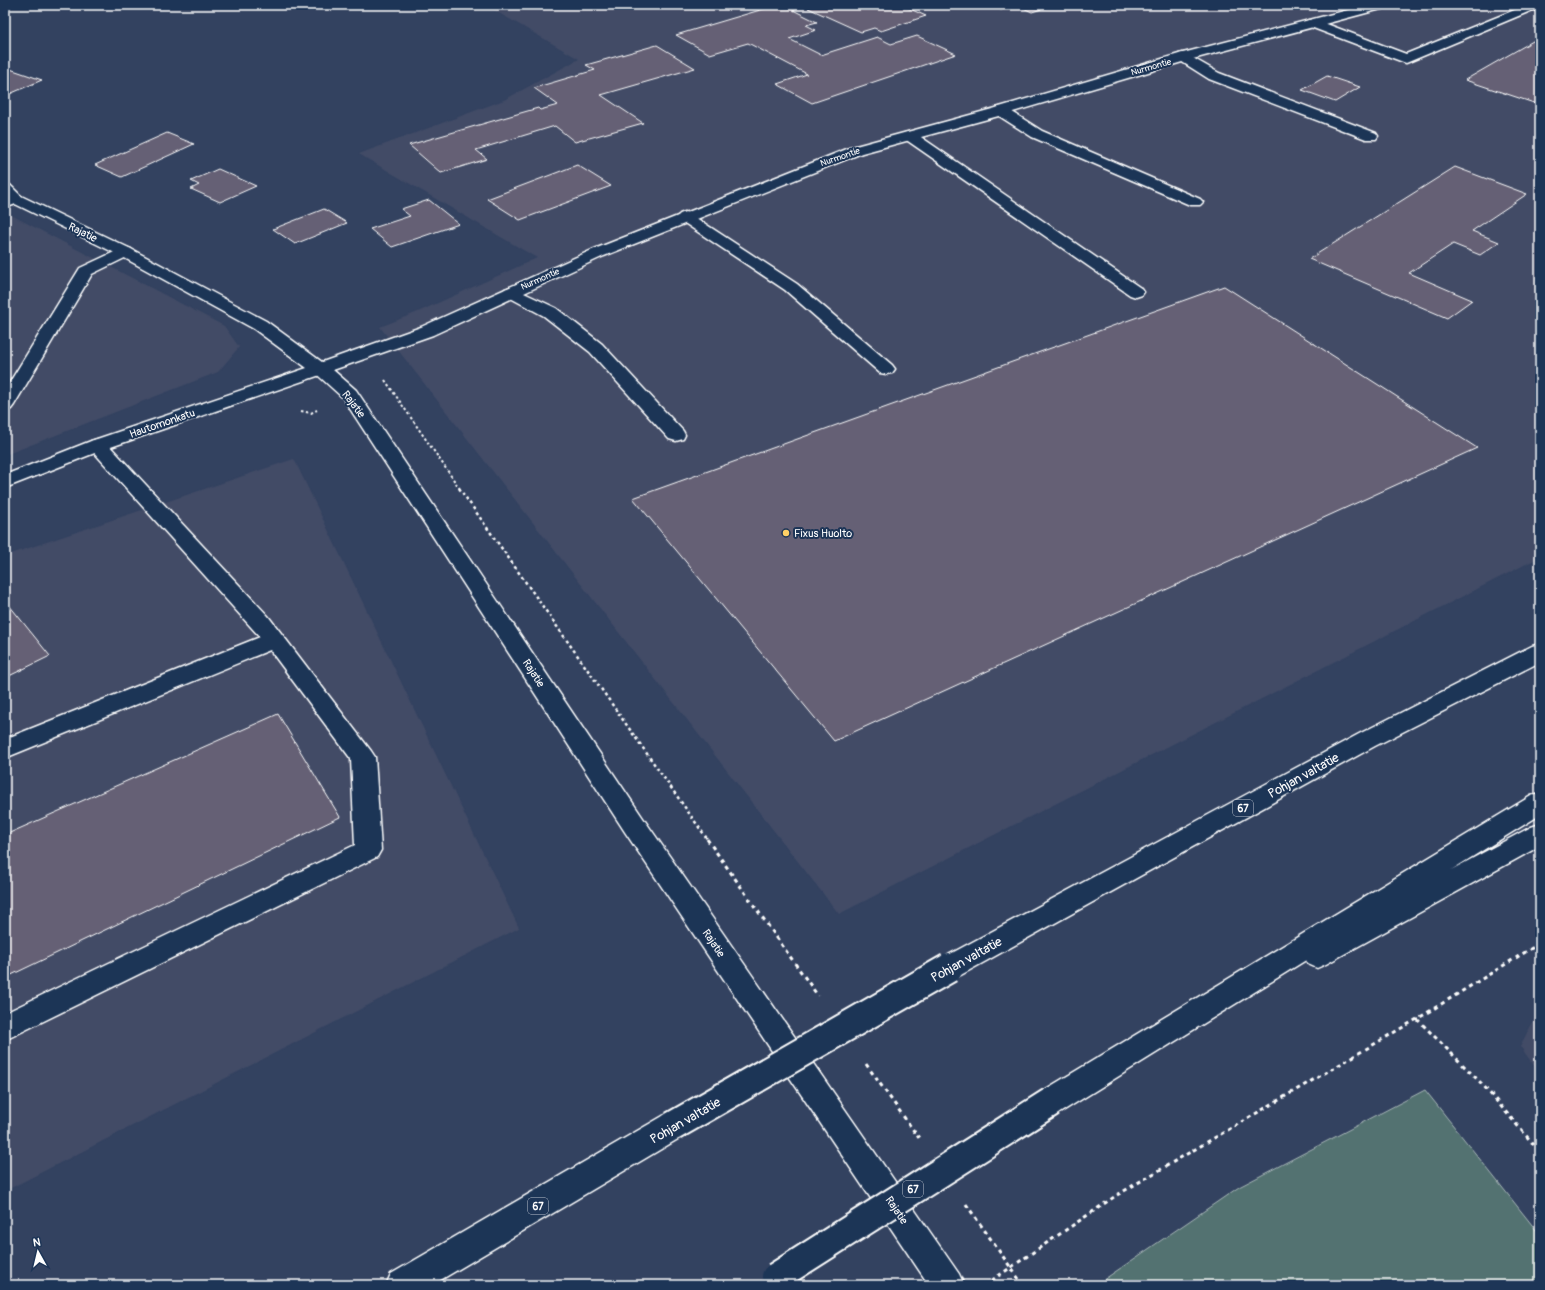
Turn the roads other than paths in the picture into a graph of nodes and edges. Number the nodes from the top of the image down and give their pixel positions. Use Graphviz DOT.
graph roads {
  1 [pos="1381,5"];
  2 [pos="1535,6"];
  3 [pos="1312,24"];
  4 [pos="1184,57"];
  5 [pos="1001,111"];
  6 [pos="910,136"];
  7 [pos="1371,136"];
  8 [pos="5,188"];
  9 [pos="11,201"];
  10 [pos="1195,202"];
  11 [pos="685,217"];
  12 [pos="125,252"];
  13 [pos="512,292"];
  14 [pos="1136,292"];
  15 [pos="320,369"];
  16 [pos="886,369"];
  17 [pos="5,405"];
  18 [pos="676,435"];
  19 [pos="98,445"];
  20 [pos="5,482"];
  21 [pos="274,640"];
  22 [pos="1540,652"];
  23 [pos="5,749"];
  24 [pos="1540,804"];
  25 [pos="1540,834"];
  26 [pos="5,1027"];
  27 [pos="1051,1102"];
  28 [pos="769,1281"];
  29 [pos="402,1285"];
  30 [pos="948,1285"];
  1 -- 3 [label="main road, Nurmontie"];
  2 -- 3 [label="main road"];
  3 -- 4 [label="main road, Nurmontie"];
  4 -- 5 [label="main road, Nurmontie"];
  4 -- 7 [label="main road"];
  5 -- 6 [label="main road, Nurmontie"];
  5 -- 10 [label="main road"];
  6 -- 11 [label="main road, Nurmontie"];
  6 -- 14 [label="main road"];
  8 -- 9 [label="main road, Rajatie"];
  9 -- 12 [label="main road, Rajatie"];
  11 -- 13 [label="main road, Nurmontie"];
  11 -- 16 [label="main road"];
  12 -- 15 [label="main road, Rajatie"];
  12 -- 17 [label="main road"];
  13 -- 15 [label="main road, Nurmontie"];
  13 -- 18 [label="main road"];
  15 -- 19 [label="main road, Hautomonkatu"];
  15 -- 30 [label="main road, Rajatie"];
  19 -- 20 [label="main road, Hautomonkatu"];
  19 -- 21 [label="main road"];
  21 -- 23 [label="main road"];
  21 -- 26 [label="main road"];
  22 -- 29 [label="main road, Pohjan valtatie / 67, bridge"];
  24 -- 27 [label="main road, 67"];
  25 -- 27 [label="main road"];
  27 -- 28 [label="main road, 67, bridge"];
}
